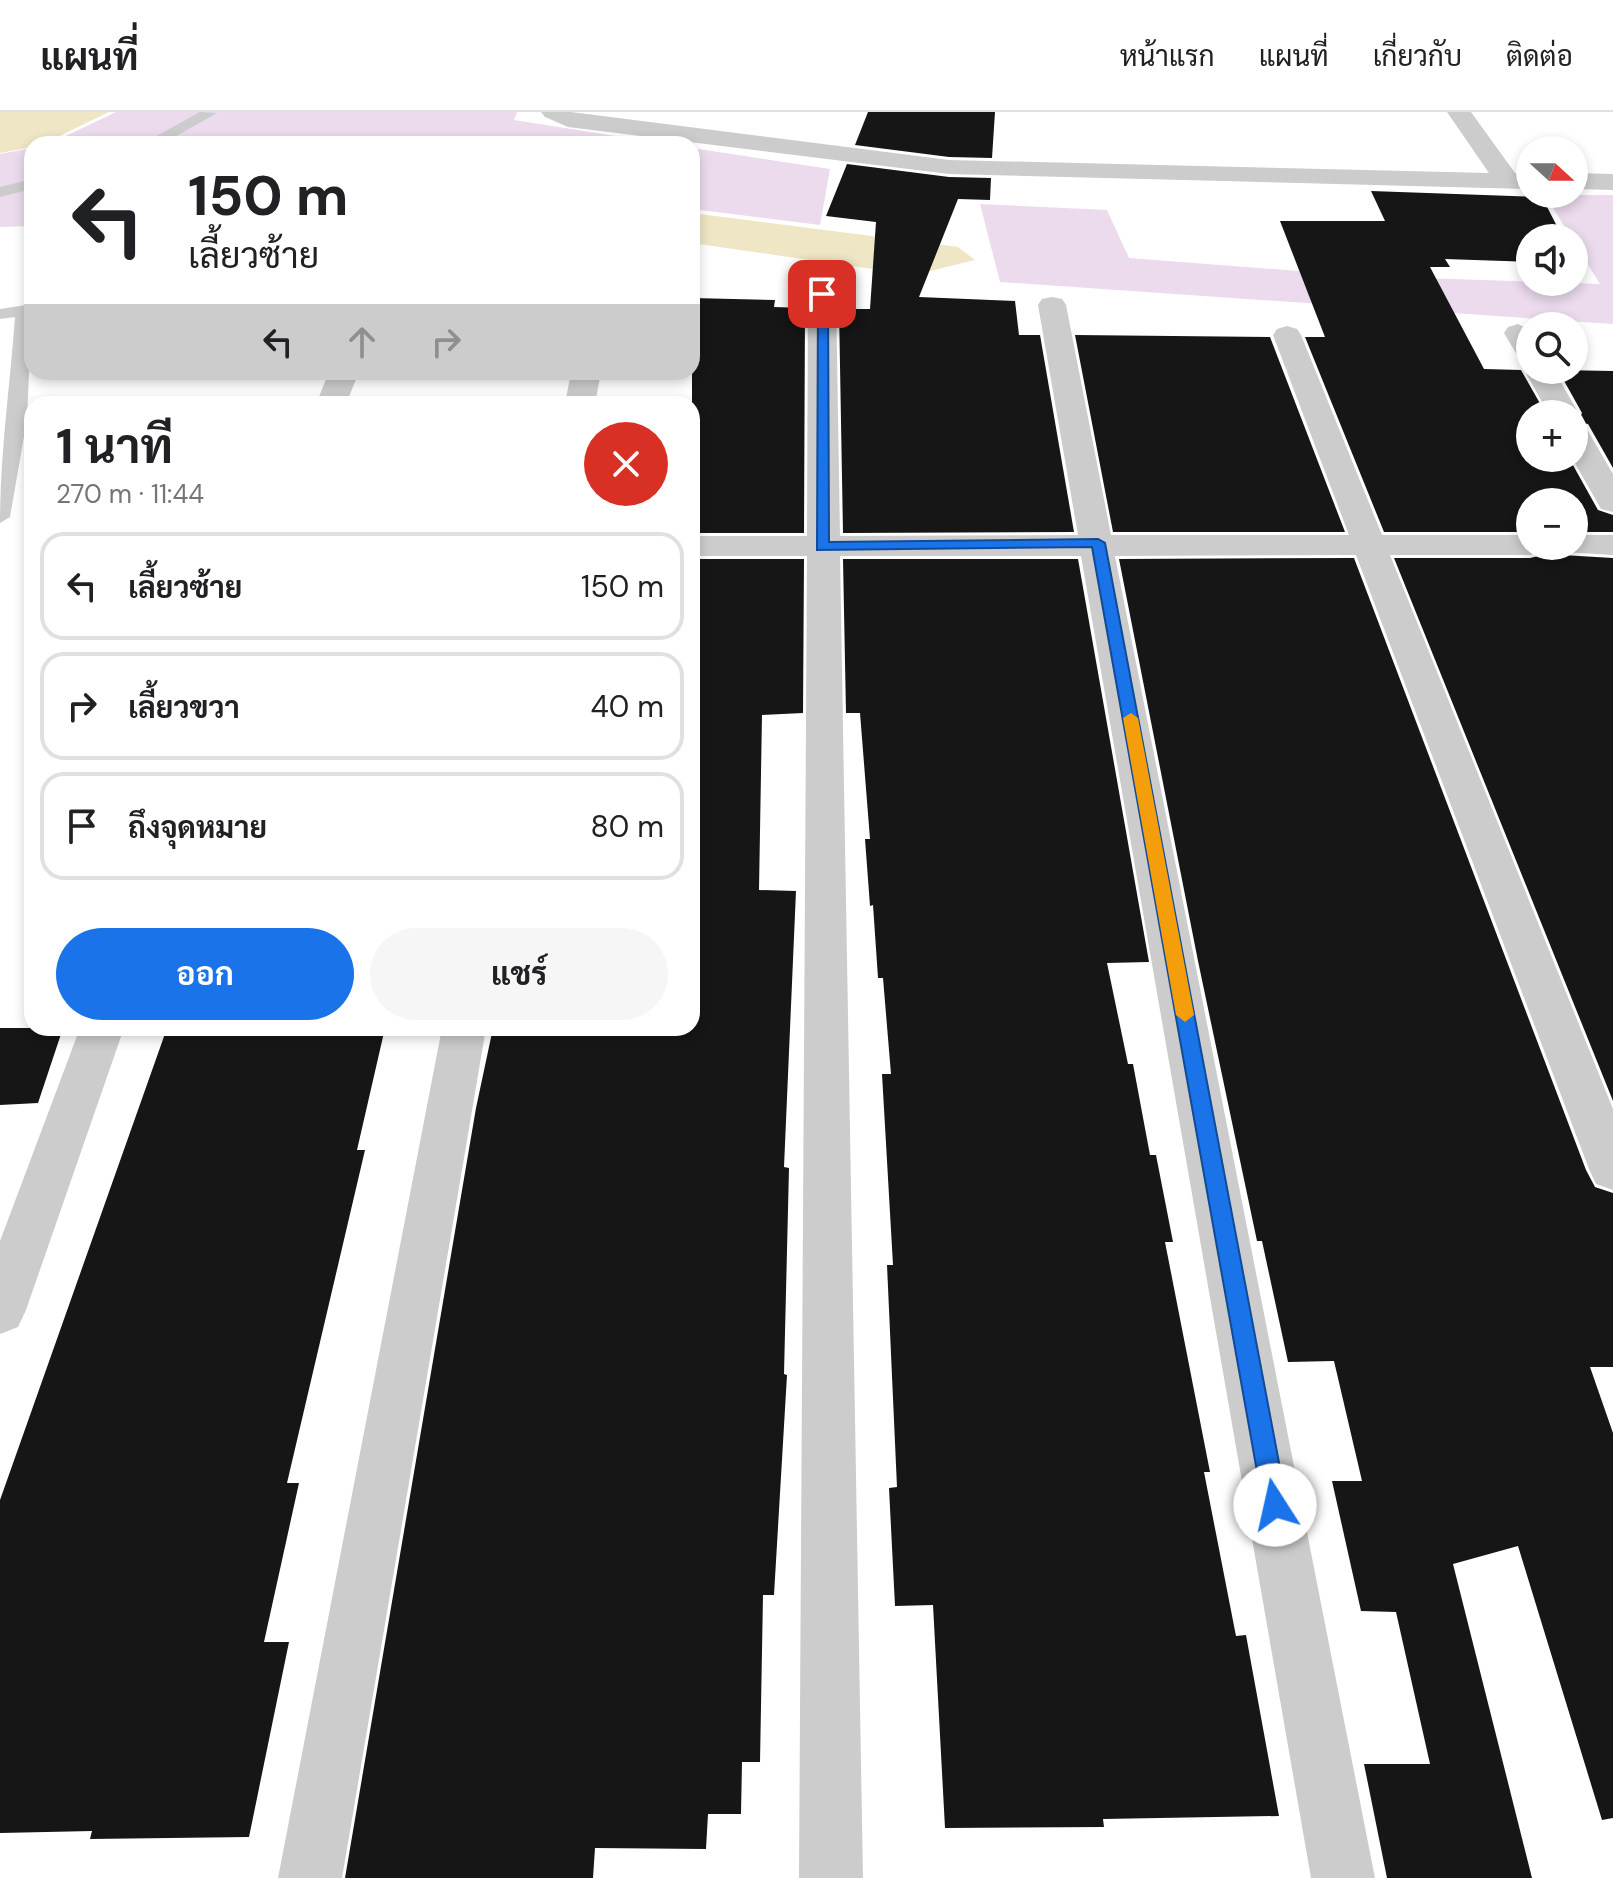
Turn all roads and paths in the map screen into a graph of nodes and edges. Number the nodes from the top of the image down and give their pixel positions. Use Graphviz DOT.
graph roads {
  1 [pos="553,112"];
  2 [pos="1459,112"];
  3 [pos="210,113"];
  4 [pos="165,136"];
  5 [pos="694,136"];
  6 [pos="700,137"];
  7 [pos="1516,178"];
  8 [pos="1516,181"];
  9 [pos="1588,181"];
  10 [pos="1613,182"];
  11 [pos="24,186"];
  12 [pos="0,192"];
  13 [pos="822,294"];
  14 [pos="1052,305"];
  15 [pos="24,310"];
  16 [pos="0,314"];
  17 [pos="1287,335"];
  18 [pos="24,349"];
  19 [pos="1588,458"];
  20 [pos="1613,502"];
  21 [pos="0,517"];
  22 [pos="1098,543"];
  23 [pos="1371,544"];
  24 [pos="1516,545"];
  25 [pos="1588,545"];
  26 [pos="1613,545"];
  27 [pos="700,546"];
  28 [pos="822,547"];
  29 [pos="99,1036"];
  30 [pos="463,1036"];
  31 [pos="1613,1169"];
  32 [pos="0,1310"];
  33 [pos="310,1878"];
  34 [pos="831,1878"];
  35 [pos="1343,1878"];
  1 -- 5 [label="street"];
  2 -- 7 [label="street"];
  3 -- 4 [label="lane"];
  6 -- 8 [label="street"];
  9 -- 10 [label="street"];
  11 -- 12 [label="lane"];
  13 -- 28 [label="street"];
  14 -- 22 [label="street"];
  15 -- 16 [label="lane"];
  17 -- 23 [label="street"];
  18 -- 21 [label="lane"];
  19 -- 20 [label="street"];
  22 -- 23 [label="street"];
  22 -- 28 [label="street"];
  22 -- 35 [label="street"];
  23 -- 24 [label="street"];
  23 -- 31 [label="street"];
  25 -- 26 [label="street"];
  27 -- 28 [label="street"];
  28 -- 34 [label="street"];
  29 -- 32 [label="street"];
  30 -- 33 [label="street"];
}
